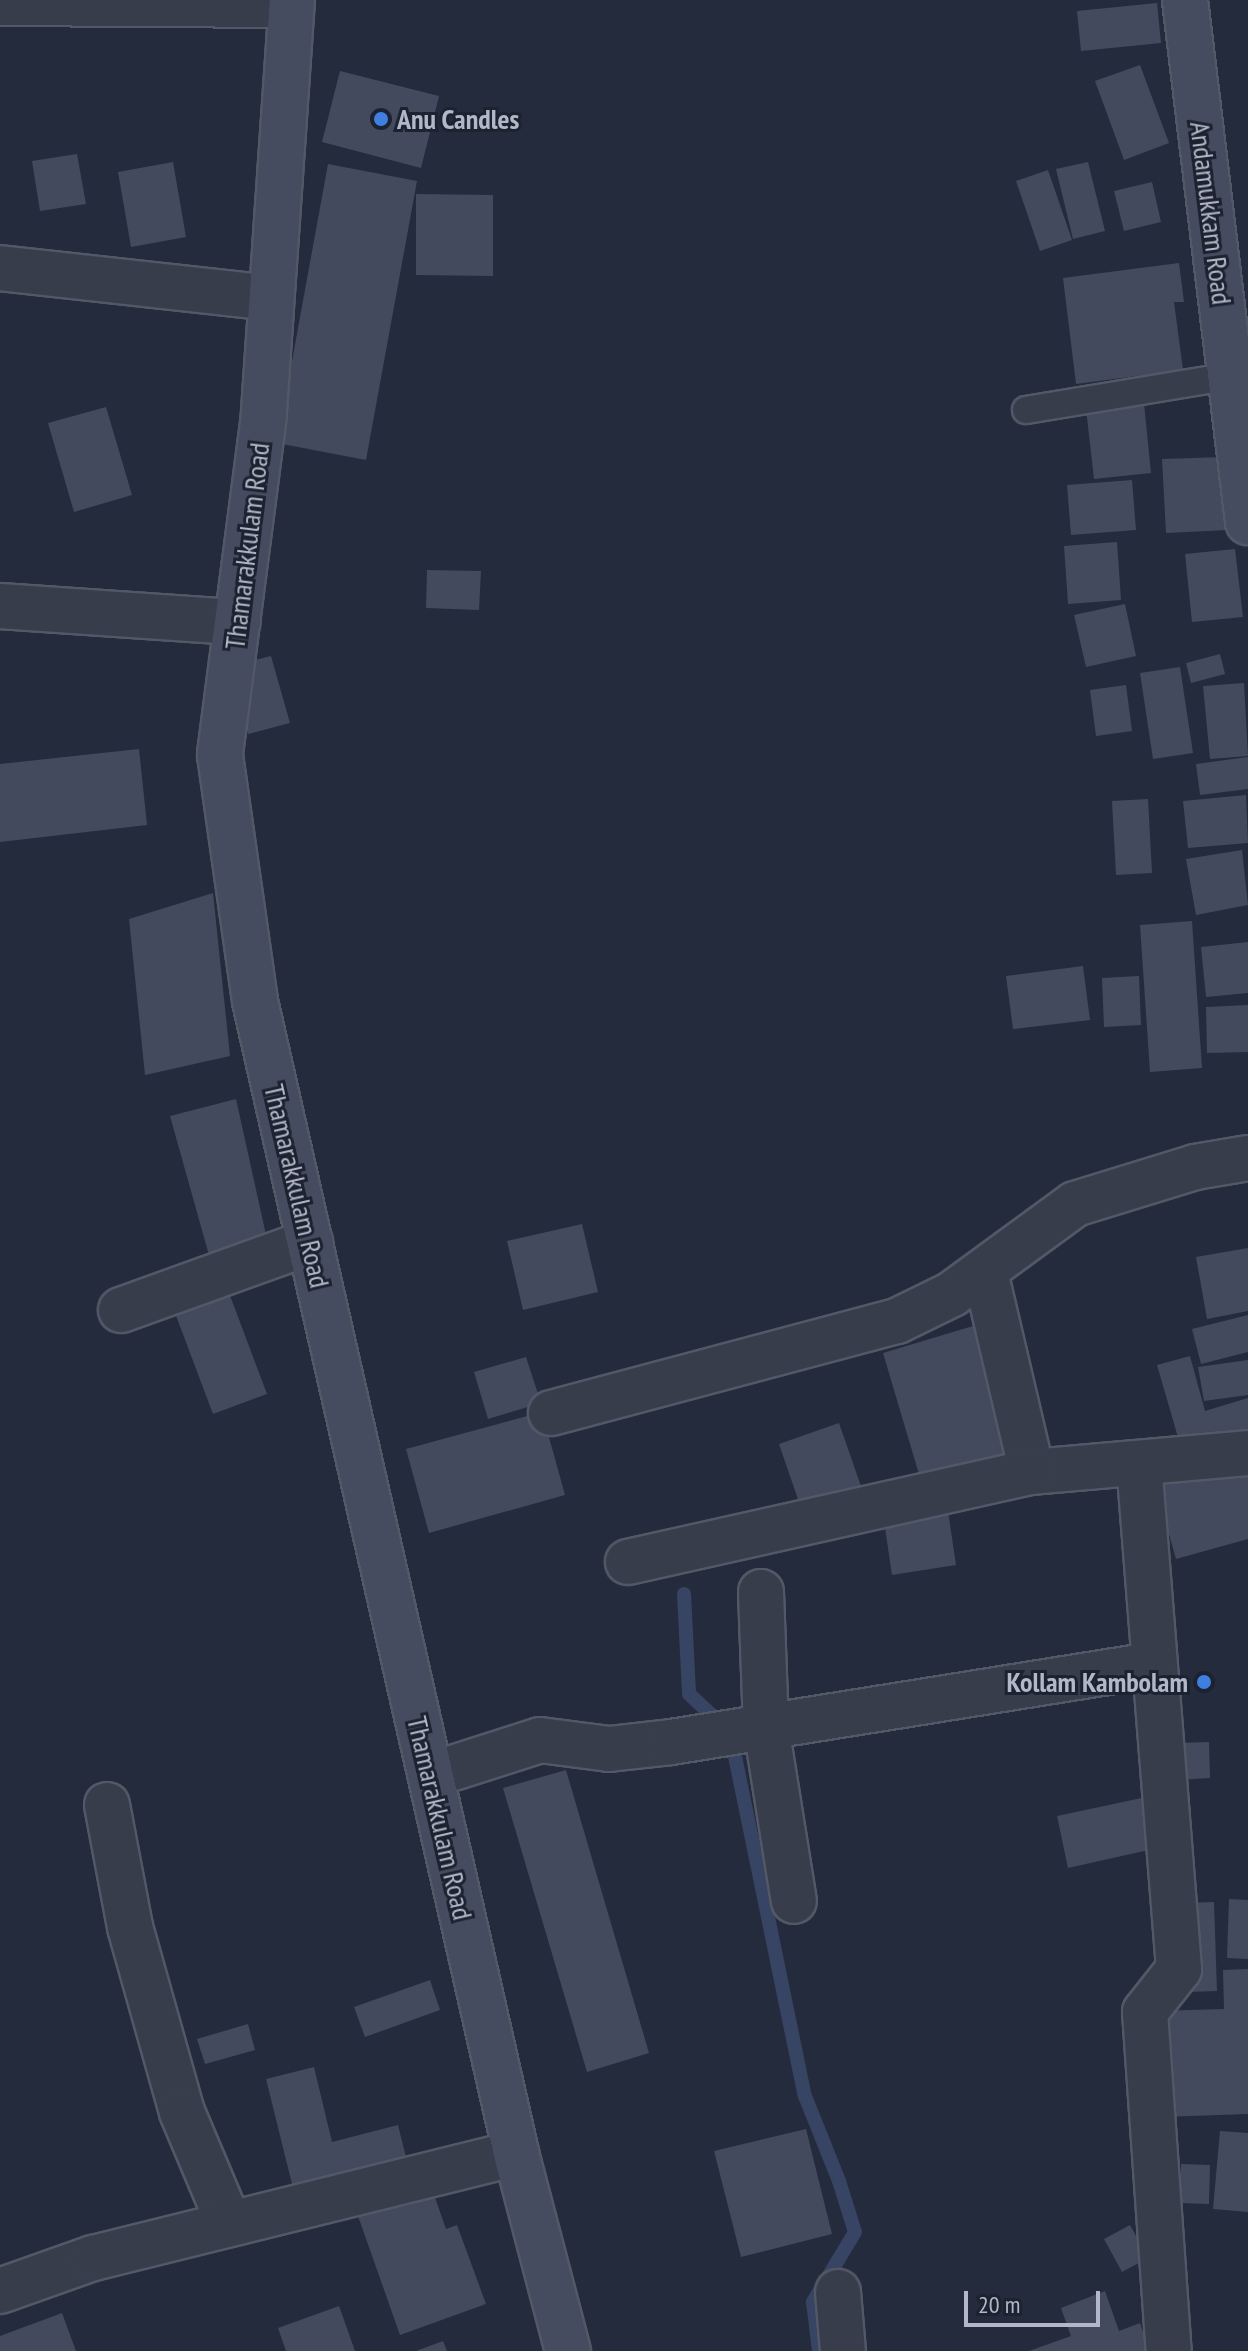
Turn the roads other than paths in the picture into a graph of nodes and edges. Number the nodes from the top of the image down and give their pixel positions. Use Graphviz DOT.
graph roads {
  1 [pos="1185,0"];
  2 [pos="291,2"];
  3 [pos="0,3"];
  4 [pos="0,268"];
  5 [pos="271,298"];
  6 [pos="1238,397"];
  7 [pos="1026,410"];
  8 [pos="1248,522"];
  9 [pos="0,606"];
  10 [pos="237,622"];
  11 [pos="1248,1158"];
  12 [pos="310,1242"];
  13 [pos="985,1272"];
  14 [pos="121,1310"];
  15 [pos="551,1413"];
  16 [pos="1248,1453"];
  17 [pos="1139,1463"];
  18 [pos="1032,1472"];
  19 [pos="628,1562"];
  20 [pos="761,1592"];
  21 [pos="1154,1665"];
  22 [pos="766,1727"];
  23 [pos="453,1768"];
  24 [pos="107,1805"];
  25 [pos="794,1901"];
  26 [pos="516,2153"];
  27 [pos="229,2224"];
  28 [pos="0,2291"];
  29 [pos="838,2292"];
  30 [pos="568,2351"];
  31 [pos="843,2351"];
  32 [pos="1169,2351"];
  1 -- 6 [label="main road, Andamukkam Road"];
  2 -- 3 [label="street"];
  2 -- 5 [label="main road, Thamarakkulam Road"];
  4 -- 5 [label="street"];
  5 -- 10 [label="main road, Thamarakkulam Road"];
  6 -- 7 [label="lane"];
  6 -- 8 [label="main road, Andamukkam Road"];
  9 -- 10 [label="street"];
  10 -- 12 [label="main road, Thamarakkulam Road"];
  11 -- 13 [label="street"];
  12 -- 14 [label="street"];
  12 -- 26 [label="main road, Thamarakkulam Road"];
  13 -- 15 [label="street"];
  13 -- 18 [label="street"];
  16 -- 17 [label="street"];
  17 -- 18 [label="street"];
  17 -- 21 [label="street"];
  18 -- 19 [label="street"];
  20 -- 22 [label="street"];
  21 -- 22 [label="street"];
  21 -- 32 [label="street"];
  22 -- 23 [label="street"];
  22 -- 25 [label="street"];
  24 -- 27 [label="street"];
  26 -- 27 [label="street"];
  26 -- 30 [label="main road, Thamarakkulam Road"];
  27 -- 28 [label="street"];
  29 -- 31 [label="street"];
}
